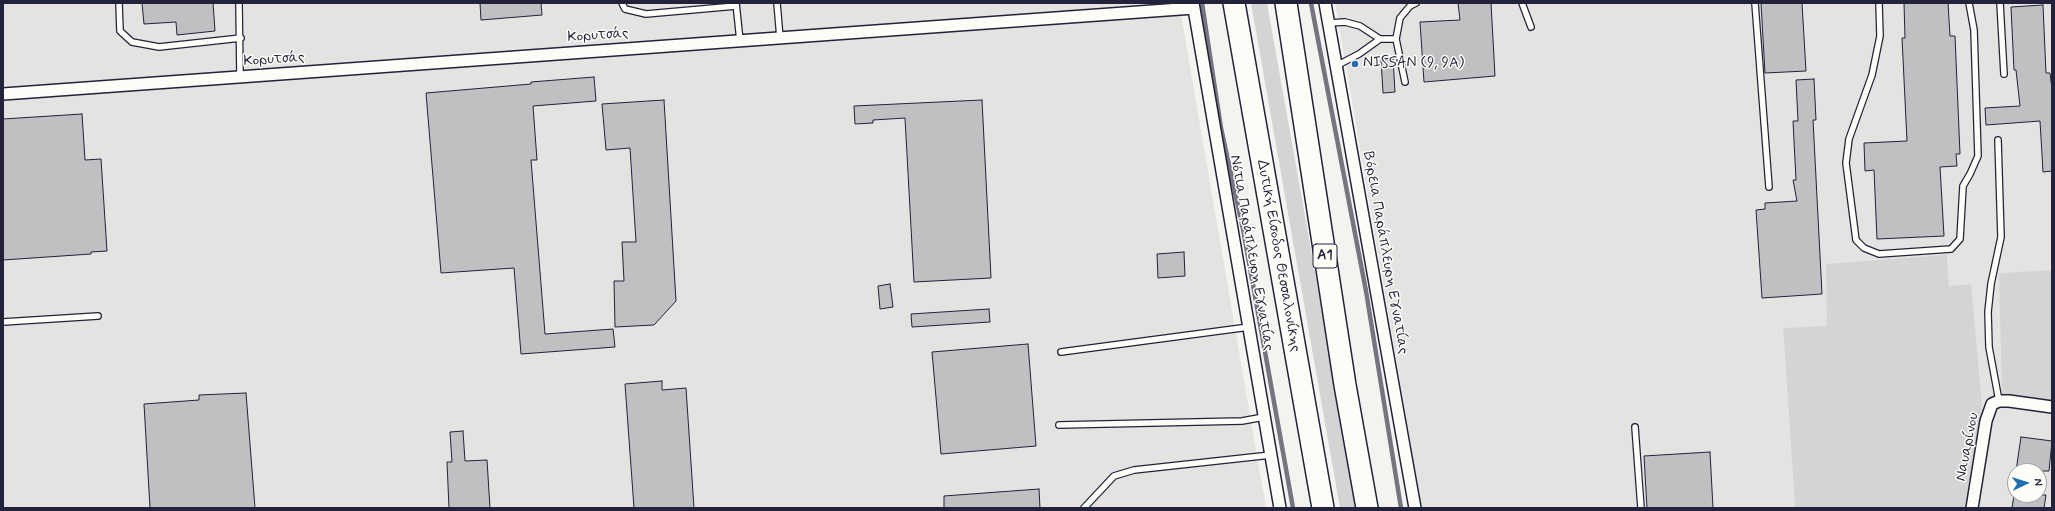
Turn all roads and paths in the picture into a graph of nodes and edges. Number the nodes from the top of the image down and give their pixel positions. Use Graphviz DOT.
graph roads {
  1 [pos="119,3"];
  2 [pos="239,3"];
  3 [pos="622,3"];
  4 [pos="777,3"];
  5 [pos="1234,3"];
  6 [pos="1286,3"];
  7 [pos="1325,3"];
  8 [pos="1416,3"];
  9 [pos="1522,3"];
  10 [pos="1755,3"];
  11 [pos="1879,3"];
  12 [pos="1969,3"];
  13 [pos="2000,3"];
  14 [pos="736,5"];
  15 [pos="1194,6"];
  16 [pos="1329,23"];
  17 [pos="1532,27"];
  18 [pos="241,38"];
  19 [pos="780,38"];
  20 [pos="1380,39"];
  21 [pos="1396,39"];
  22 [pos="740,41"];
  23 [pos="1336,66"];
  24 [pos="2004,74"];
  25 [pos="240,77"];
  26 [pos="1405,82"];
  27 [pos="3,94"];
  28 [pos="1998,140"];
  29 [pos="1769,187"];
  30 [pos="98,316"];
  31 [pos="3,322"];
  32 [pos="1249,327"];
  33 [pos="1061,352"];
  34 [pos="1999,401"];
  35 [pos="2052,407"];
  36 [pos="1264,417"];
  37 [pos="1059,425"];
  38 [pos="1634,427"];
  39 [pos="1270,455"];
  40 [pos="1084,508"];
  41 [pos="1280,508"];
  42 [pos="1323,508"];
  43 [pos="1367,508"];
  44 [pos="1416,508"];
  45 [pos="1641,508"];
  46 [pos="1972,508"];
  1 -- 18 [label="lane"];
  2 -- 18 [label="lane"];
  3 -- 14 [label="lane"];
  4 -- 19 [label="lane"];
  5 -- 42 [label="highway, Δυτική Είσοδος Θεσσαλονίκης"];
  6 -- 43 [label="highway, Α1"];
  7 -- 16 [label="street, Βόρεια Παράπλευρη Εγνατίας"];
  8 -- 21 [label="lane"];
  9 -- 17 [label="lane"];
  10 -- 29 [label="lane"];
  11 -- 12 [label="lane"];
  13 -- 24 [label="lane"];
  14 -- 22 [label="lane"];
  15 -- 19 [label="street, Κορυτσάς"];
  15 -- 32 [label="street, Νότια Παράπλευρη Εγνατίας"];
  16 -- 20 [label="lane"];
  16 -- 23 [label="street, Βόρεια Παράπλευρη Εγνατίας"];
  18 -- 25 [label="lane"];
  19 -- 22 [label="street, Κορυτσάς"];
  20 -- 21 [label="lane"];
  20 -- 23 [label="lane"];
  21 -- 26 [label="lane"];
  22 -- 25 [label="street, Κορυτσάς"];
  23 -- 44 [label="street, Βόρεια Παράπλευρη Εγνατίας"];
  25 -- 27 [label="street, Κορυτσάς"];
  28 -- 34 [label="lane"];
  30 -- 31 [label="lane"];
  32 -- 33 [label="lane"];
  32 -- 36 [label="street, Νότια Παράπλευρη Εγνατίας"];
  34 -- 35 [label="street, Ναυαρίνου"];
  34 -- 46 [label="street, Ναυαρίνου"];
  36 -- 37 [label="lane"];
  36 -- 39 [label="street, Νότια Παράπλευρη Εγνατίας"];
  38 -- 45 [label="lane"];
  39 -- 40 [label="lane"];
  39 -- 41 [label="street, Νότια Παράπλευρη Εγνατίας"];
}
